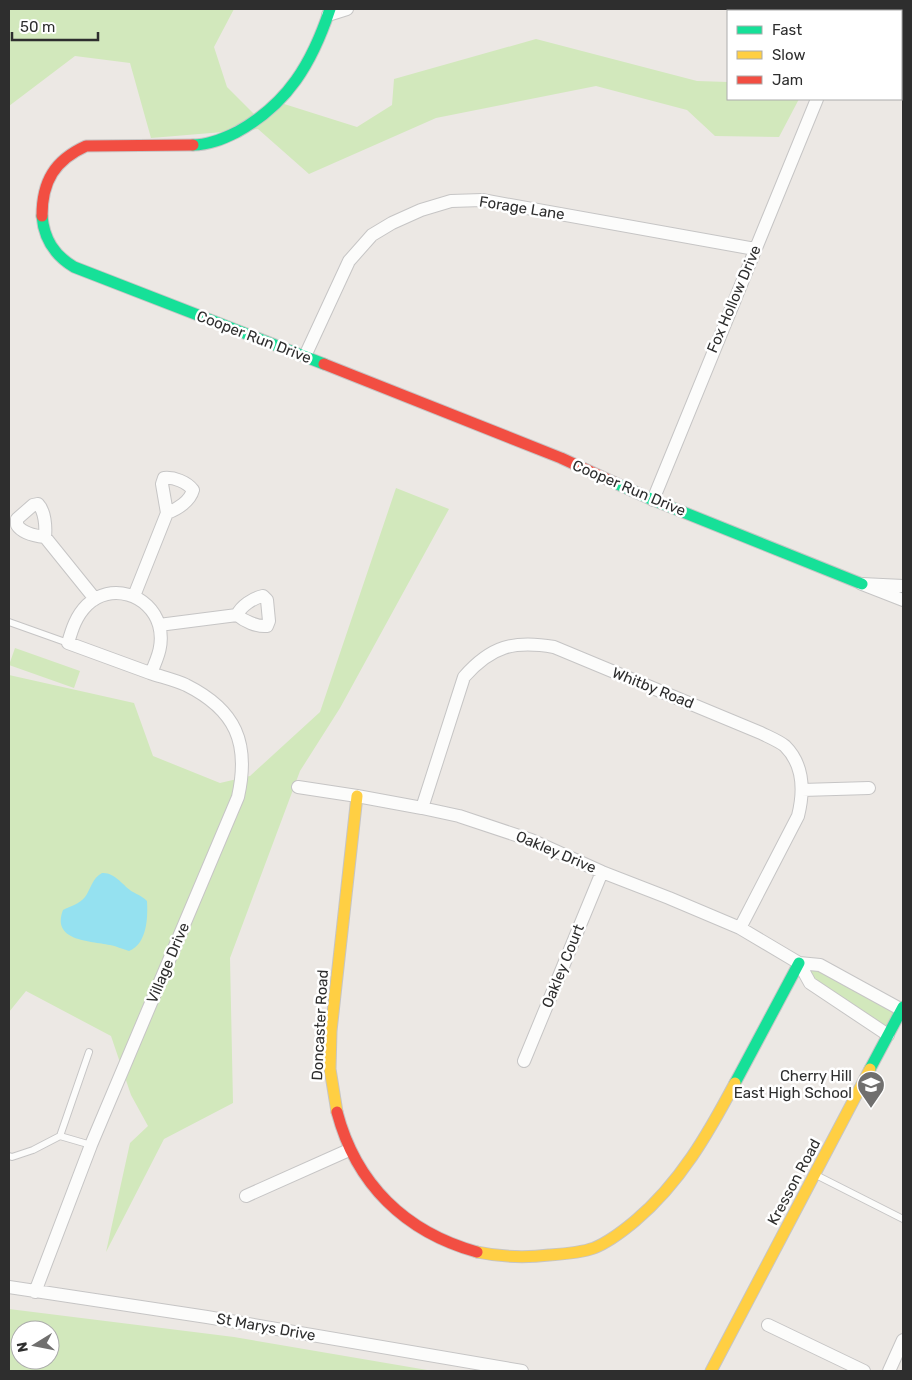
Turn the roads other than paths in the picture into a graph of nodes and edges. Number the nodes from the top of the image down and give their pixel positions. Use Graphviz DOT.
graph roads {
  1 [pos="347,9"];
  2 [pos="329,12"];
  3 [pos="818,100"];
  4 [pos="755,249"];
  5 [pos="305,356"];
  6 [pos="653,500"];
  7 [pos="167,513"];
  8 [pos="46,537"];
  9 [pos="862,584"];
  10 [pos="903,586"];
  11 [pos="134,596"];
  12 [pos="95,599"];
  13 [pos="903,600"];
  14 [pos="237,615"];
  15 [pos="9,622"];
  16 [pos="159,625"];
  17 [pos="68,643"];
  18 [pos="151,674"];
  19 [pos="298,787"];
  20 [pos="869,788"];
  21 [pos="802,790"];
  22 [pos="357,796"];
  23 [pos="422,808"];
  24 [pos="602,872"];
  25 [pos="740,928"];
  26 [pos="799,963"];
  27 [pos="903,1008"];
  28 [pos="888,1036"];
  29 [pos="89,1052"];
  30 [pos="524,1061"];
  31 [pos="60,1136"];
  32 [pos="91,1146"];
  33 [pos="349,1150"];
  34 [pos="9,1156"];
  35 [pos="815,1175"];
  36 [pos="246,1196"];
  37 [pos="903,1219"];
  38 [pos="9,1287"];
  39 [pos="36,1292"];
  40 [pos="768,1324"];
  41 [pos="903,1340"];
  42 [pos="522,1371"];
  43 [pos="711,1371"];
  44 [pos="864,1371"];
  45 [pos="889,1371"];
  1 -- 2 [label="street"];
  2 -- 5 [label="street, Cooper Run Drive"];
  3 -- 4 [label="street, Fox Hollow Drive"];
  4 -- 5 [label="street, Forage Lane"];
  4 -- 6 [label="street, Fox Hollow Drive"];
  5 -- 6 [label="street, Cooper Run Drive"];
  6 -- 9 [label="street, Cooper Run Drive"];
  7 -- 11 [label="street"];
  8 -- 12 [label="street"];
  9 -- 10 [label="street, Cooper Run Drive"];
  9 -- 13 [label="street, Cooper Run Drive"];
  11 -- 12 [label="street"];
  11 -- 16 [label="street"];
  12 -- 17 [label="street"];
  14 -- 16 [label="street"];
  15 -- 17 [label="lane"];
  16 -- 18 [label="street"];
  17 -- 18 [label="street, Village Drive"];
  18 -- 32 [label="street, Village Drive"];
  19 -- 22 [label="street, Oakley Drive"];
  20 -- 21 [label="street"];
  21 -- 23 [label="street, Whitby Road"];
  21 -- 25 [label="street, Whitby Road"];
  22 -- 23 [label="street, Oakley Drive"];
  22 -- 33 [label="street, Doncaster Road"];
  23 -- 24 [label="street, Oakley Drive"];
  24 -- 25 [label="street, Oakley Drive"];
  24 -- 30 [label="street, Oakley Court"];
  25 -- 26 [label="street, Oakley Drive"];
  26 -- 27 [label="street"];
  26 -- 28 [label="street"];
  26 -- 33 [label="street, Doncaster Road"];
  27 -- 28 [label="street, Kresson Road"];
  28 -- 35 [label="street, Kresson Road"];
  29 -- 31 [label="lane"];
  31 -- 32 [label="lane"];
  31 -- 34 [label="lane"];
  32 -- 39 [label="street, Village Drive"];
  33 -- 36 [label="street"];
  35 -- 37 [label="lane"];
  35 -- 43 [label="street, Kresson Road"];
  38 -- 39 [label="street, St Marys Drive"];
  39 -- 42 [label="street, St Marys Drive"];
  40 -- 44 [label="street"];
  41 -- 45 [label="street"];
}
